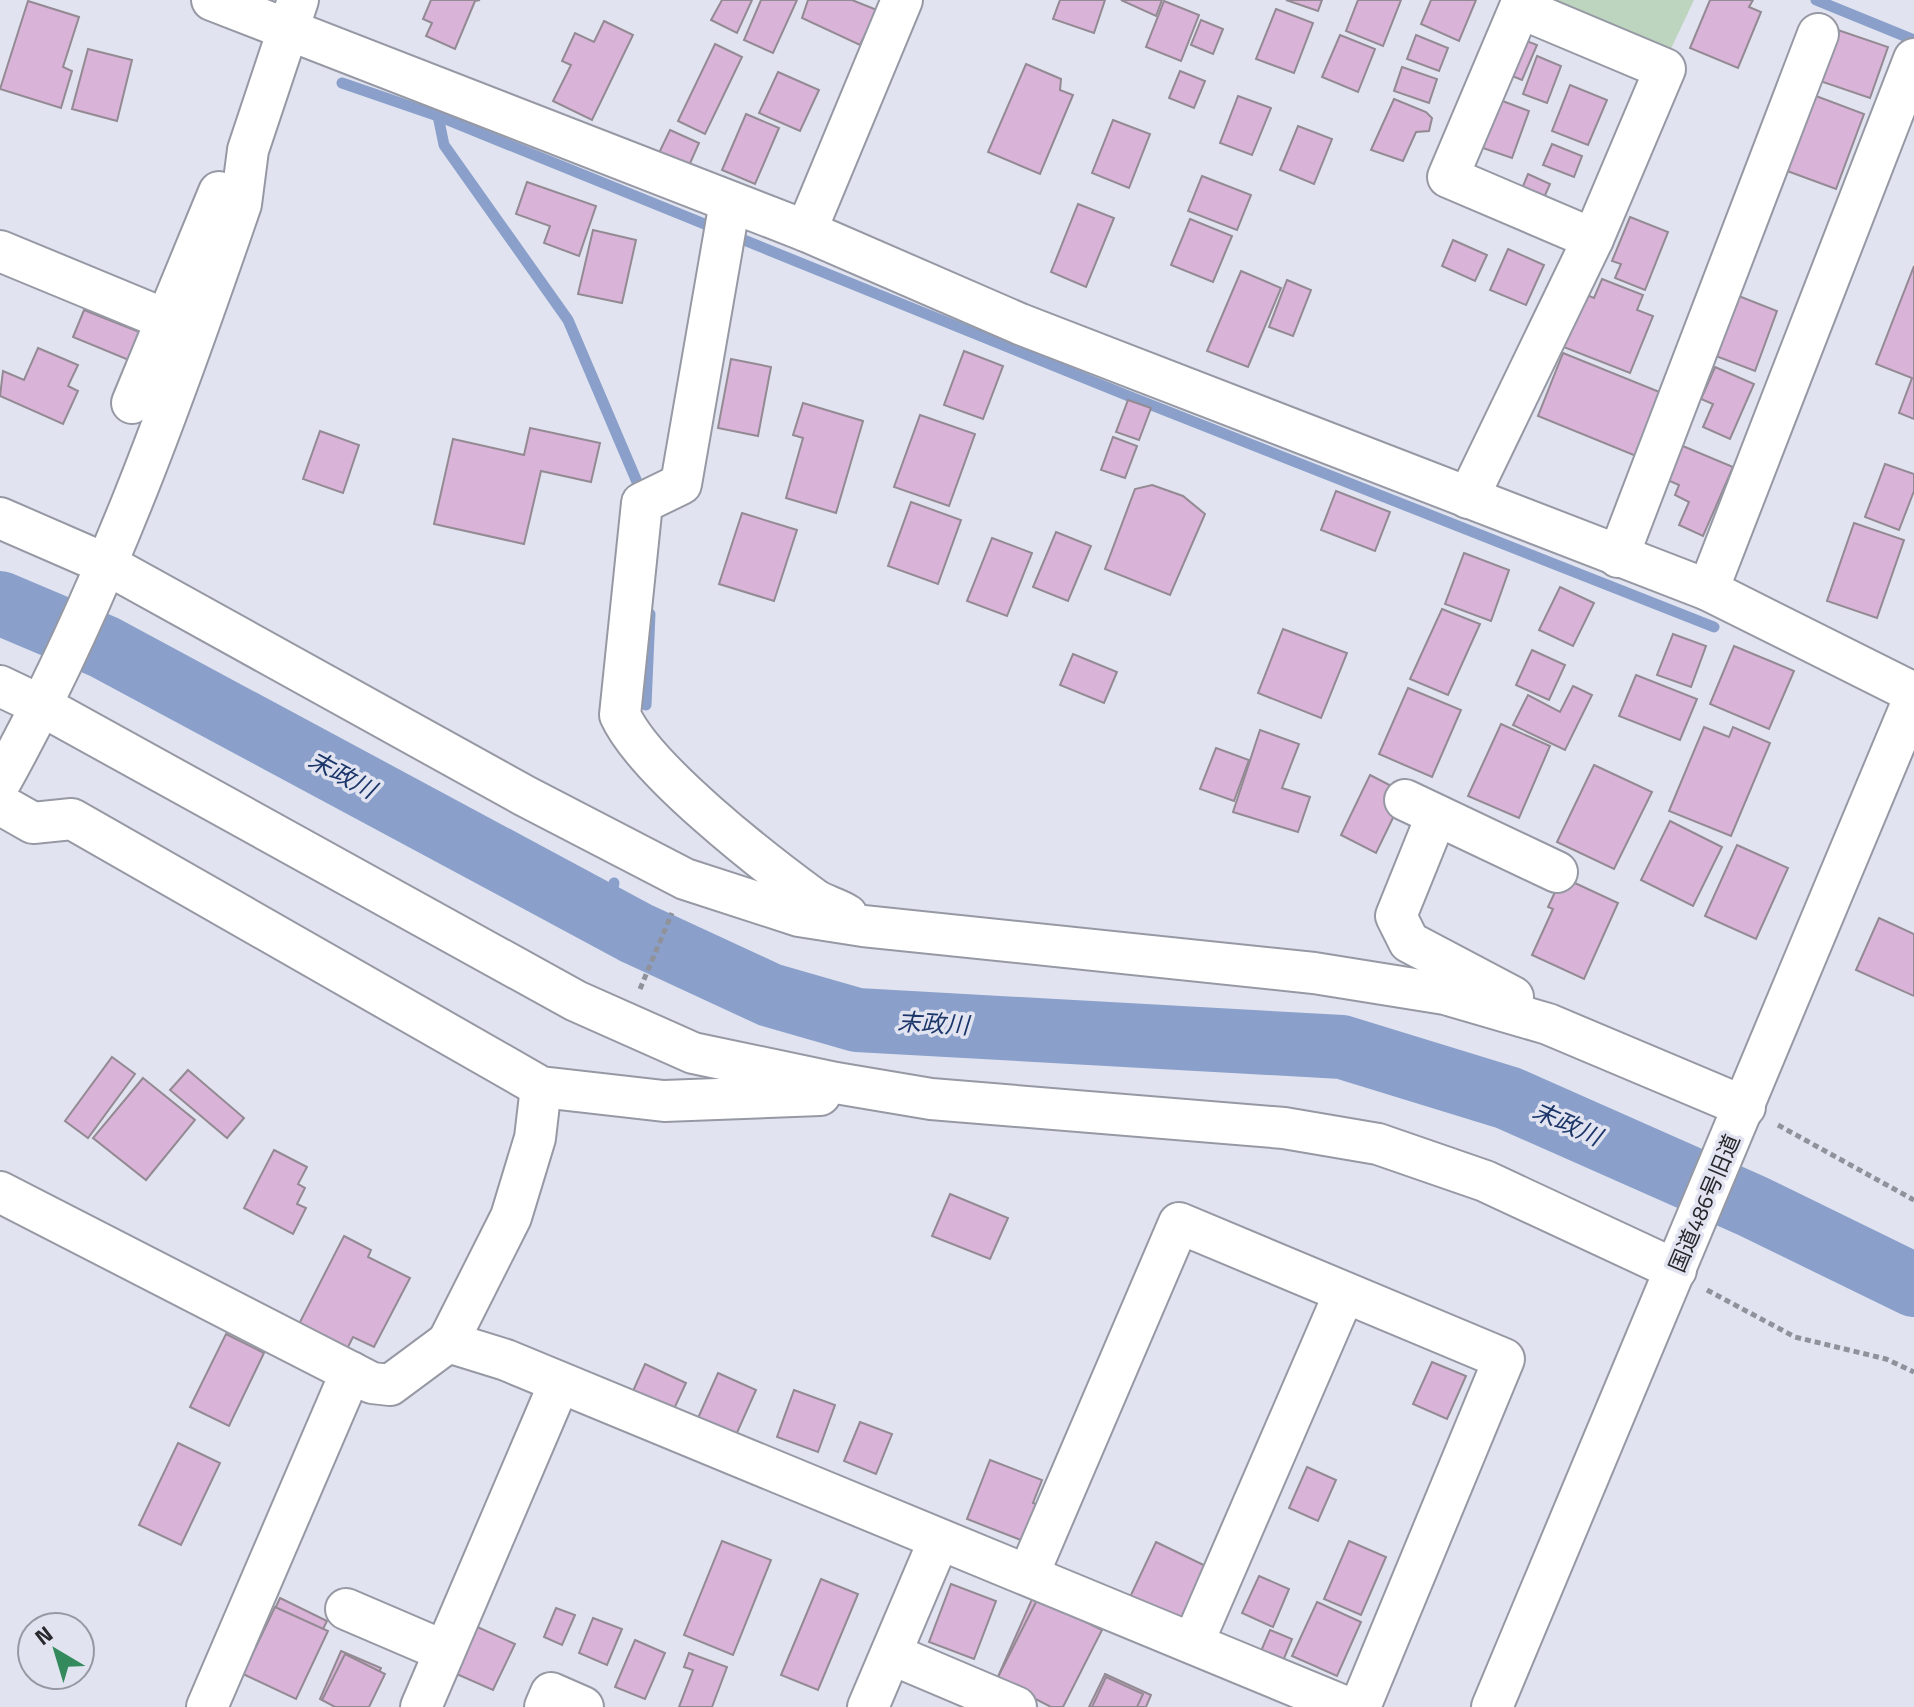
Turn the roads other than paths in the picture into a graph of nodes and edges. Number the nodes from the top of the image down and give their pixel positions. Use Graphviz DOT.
graph roads {
  1 [pos="902,0"];
  2 [pos="1521,4"];
  3 [pos="237,5"];
  4 [pos="292,16"];
  5 [pos="1818,34"];
  6 [pos="1914,59"];
  7 [pos="248,150"];
  8 [pos="727,222"];
  9 [pos="806,231"];
  10 [pos="1593,239"];
  11 [pos="0,251"];
  12 [pos="167,320"];
  13 [pos="132,403"];
  14 [pos="1468,498"];
  15 [pos="0,518"];
  16 [pos="1618,557"];
  17 [pos="106,569"];
  18 [pos="1708,590"];
  19 [pos="0,686"];
  20 [pos="1914,696"];
  21 [pos="45,703"];
  22 [pos="5,796"];
  23 [pos="1557,872"];
  24 [pos="863,926"];
  25 [pos="1548,1024"];
  26 [pos="836,1083"];
  27 [pos="541,1087"];
  28 [pos="1745,1107"];
  29 [pos="0,1192"];
  30 [pos="1676,1270"];
  31 [pos="1344,1294"];
  32 [pos="448,1342"];
  33 [pos="351,1372"];
  34 [pos="559,1384"];
  35 [pos="939,1540"];
  36 [pos="1029,1573"];
  37 [pos="346,1609"];
  38 [pos="1193,1643"];
  39 [pos="444,1651"];
  40 [pos="891,1654"];
  41 [pos="207,1707"];
  42 [pos="421,1707"];
  43 [pos="545,1707"];
  44 [pos="583,1707"];
  45 [pos="868,1707"];
  46 [pos="1016,1707"];
  47 [pos="1346,1707"];
  48 [pos="1360,1707"];
  49 [pos="1492,1707"];
  1 -- 9 [label="street"];
  2 -- 10 [label="street"];
  2 -- 10 [label="street"];
  3 -- 4 [label="street"];
  4 -- 7 [label="street"];
  4 -- 8 [label="street"];
  5 -- 16 [label="street"];
  6 -- 18 [label="street"];
  7 -- 12 [label="street"];
  7 -- 17 [label="street"];
  8 -- 9 [label="street"];
  8 -- 24 [label="street"];
  9 -- 14 [label="street"];
  10 -- 14 [label="street"];
  11 -- 12 [label="street"];
  12 -- 13 [label="street"];
  14 -- 16 [label="street"];
  15 -- 17 [label="street"];
  16 -- 18 [label="street"];
  17 -- 21 [label="street"];
  17 -- 24 [label="street"];
  18 -- 20 [label="street"];
  19 -- 21 [label="street"];
  20 -- 28 [label="street, 国道486号旧道"];
  21 -- 22 [label="street"];
  21 -- 26 [label="street"];
  22 -- 27 [label="street"];
  23 -- 25 [label="street"];
  24 -- 25 [label="street"];
  25 -- 28 [label="street"];
  26 -- 27 [label="street"];
  26 -- 30 [label="street"];
  27 -- 32 [label="street"];
  28 -- 30 [label="street, 国道486号旧道"];
  29 -- 33 [label="street"];
  30 -- 49 [label="street, 国道486号旧道"];
  31 -- 36 [label="street"];
  31 -- 38 [label="street"];
  31 -- 48 [label="street"];
  32 -- 33 [label="street"];
  32 -- 34 [label="street"];
  33 -- 41 [label="street"];
  34 -- 35 [label="street"];
  34 -- 39 [label="street"];
  35 -- 36 [label="street"];
  35 -- 40 [label="street"];
  36 -- 38 [label="street"];
  37 -- 39 [label="street"];
  38 -- 47 [label="street"];
  39 -- 42 [label="street"];
  40 -- 45 [label="street"];
  40 -- 46 [label="street"];
  43 -- 44 [label="street"];
}
